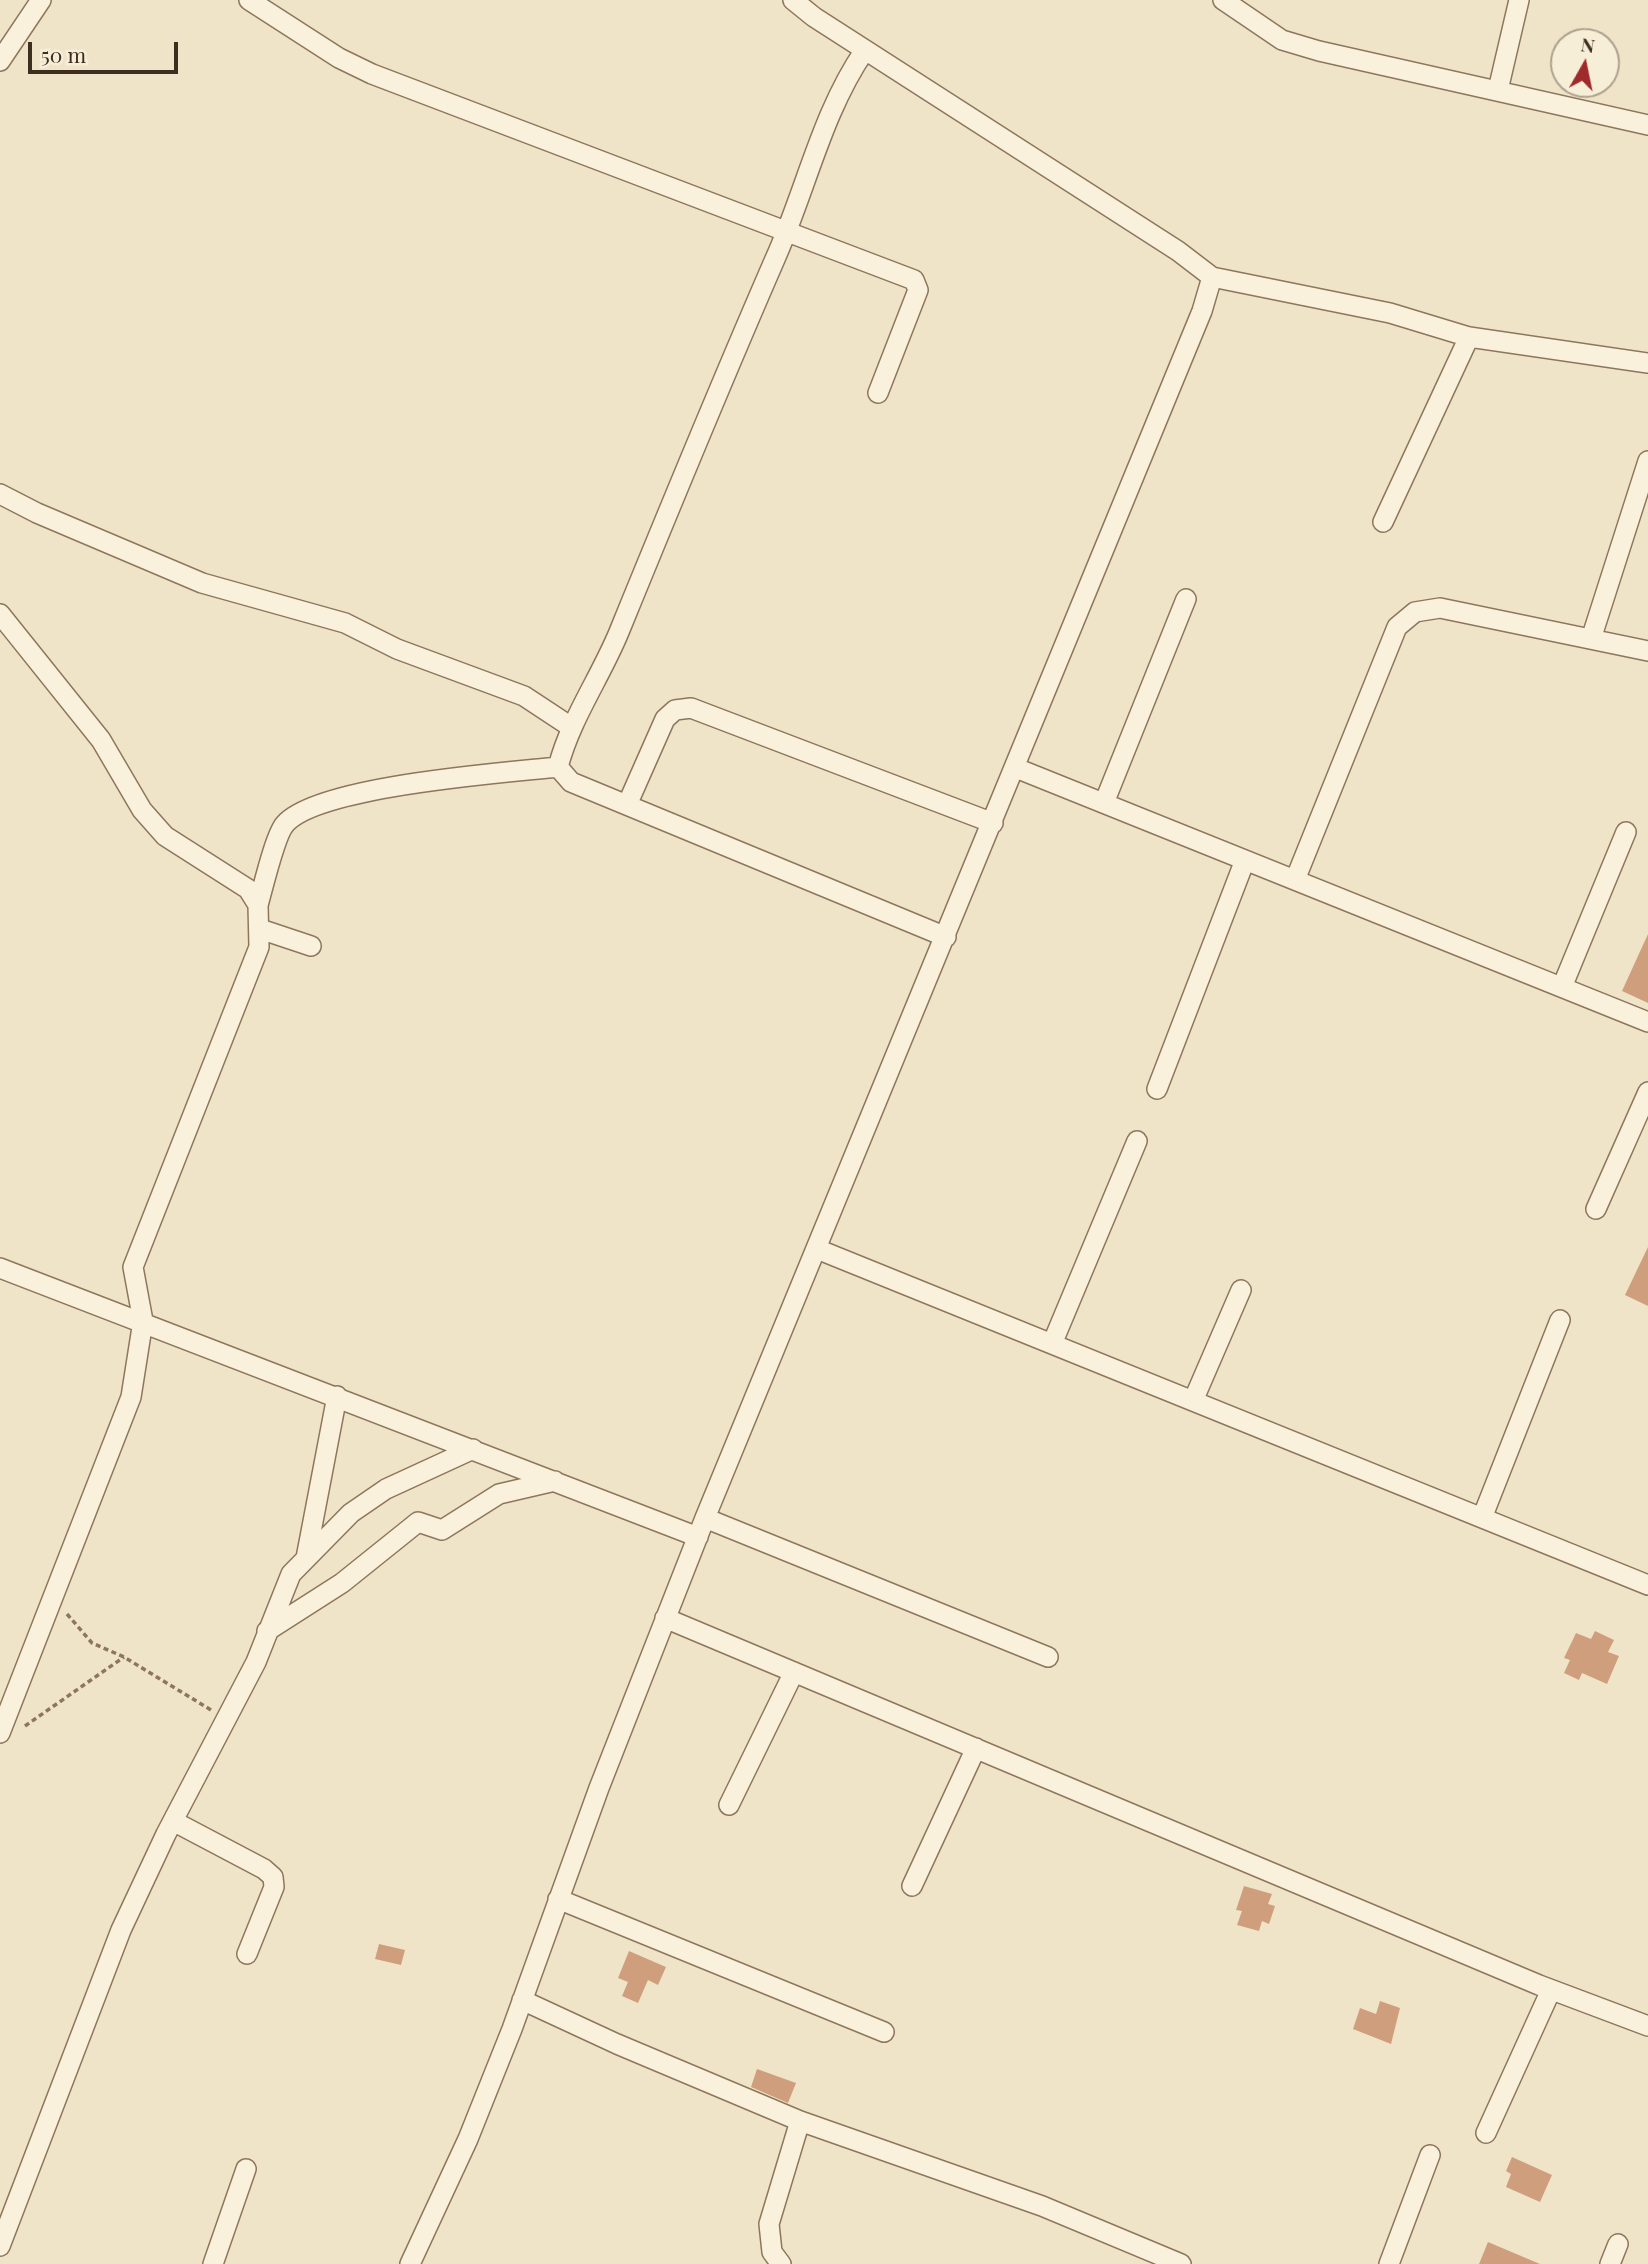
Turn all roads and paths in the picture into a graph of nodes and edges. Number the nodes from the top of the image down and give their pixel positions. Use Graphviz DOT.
graph roads {
  1 [pos="41,0"];
  2 [pos="248,0"];
  3 [pos="793,0"];
  4 [pos="1223,0"];
  5 [pos="1519,0"];
  6 [pos="865,50"];
  7 [pos="0,61"];
  8 [pos="1498,90"];
  9 [pos="1648,125"];
  10 [pos="788,230"];
  11 [pos="1212,277"];
  12 [pos="1469,337"];
  13 [pos="1648,363"];
  14 [pos="878,393"];
  15 [pos="1648,461"];
  16 [pos="0,494"];
  17 [pos="1383,522"];
  18 [pos="1186,599"];
  19 [pos="0,614"];
  20 [pos="1591,639"];
  21 [pos="1648,651"];
  22 [pos="571,727"];
  23 [pos="558,767"];
  24 [pos="1016,768"];
  25 [pos="1104,803"];
  26 [pos="627,805"];
  27 [pos="993,823"];
  28 [pos="1626,832"];
  29 [pos="1245,860"];
  30 [pos="1295,880"];
  31 [pos="258,905"];
  32 [pos="260,929"];
  33 [pos="946,937"];
  34 [pos="311,946"];
  35 [pos="1562,987"];
  36 [pos="1648,1022"];
  37 [pos="1157,1089"];
  38 [pos="1648,1092"];
  39 [pos="1136,1141"];
  40 [pos="1596,1209"];
  41 [pos="817,1249"];
  42 [pos="0,1268"];
  43 [pos="1241,1290"];
  44 [pos="1560,1320"];
  45 [pos="143,1321"];
  46 [pos="1052,1345"];
  47 [pos="337,1396"];
  48 [pos="1193,1401"];
  49 [pos="473,1449"];
  50 [pos="555,1481"];
  51 [pos="705,1518"];
  52 [pos="1482,1518"];
  53 [pos="698,1537"];
  54 [pos="306,1558"];
  55 [pos="1648,1586"];
  56 [pos="53,1597"];
  57 [pos="665,1618"];
  58 [pos="267,1631"];
  59 [pos="124,1657"];
  60 [pos="1048,1657"];
  61 [pos="794,1672"];
  62 [pos="227,1720"];
  63 [pos="23,1727"];
  64 [pos="0,1733"];
  65 [pos="976,1748"];
  66 [pos="729,1805"];
  67 [pos="173,1821"];
  68 [pos="912,1886"];
  69 [pos="558,1899"];
  70 [pos="247,1954"];
  71 [pos="1551,1990"];
  72 [pos="522,2000"];
  73 [pos="1648,2026"];
  74 [pos="884,2032"];
  75 [pos="800,2121"];
  76 [pos="1486,2133"];
  77 [pos="1430,2155"];
  78 [pos="246,2169"];
  79 [pos="1618,2244"];
  80 [pos="0,2246"];
  81 [pos="213,2264"];
  82 [pos="410,2264"];
  83 [pos="781,2264"];
  84 [pos="1181,2264"];
  85 [pos="1389,2264"];
  86 [pos="1610,2264"];
  1 -- 7 [label="street"];
  2 -- 10 [label="street"];
  3 -- 6 [label="street"];
  4 -- 8 [label="street"];
  5 -- 8 [label="street"];
  6 -- 10 [label="street"];
  6 -- 11 [label="street"];
  8 -- 9 [label="street"];
  10 -- 14 [label="street"];
  10 -- 22 [label="street"];
  11 -- 12 [label="street"];
  11 -- 24 [label="street"];
  12 -- 13 [label="street"];
  12 -- 17 [label="street"];
  15 -- 20 [label="street"];
  16 -- 22 [label="street"];
  18 -- 25 [label="street"];
  19 -- 31 [label="street"];
  20 -- 21 [label="street"];
  20 -- 30 [label="street"];
  22 -- 23 [label="street"];
  23 -- 26 [label="street"];
  23 -- 31 [label="street"];
  24 -- 25 [label="street"];
  24 -- 27 [label="street"];
  25 -- 29 [label="street"];
  26 -- 27 [label="street"];
  26 -- 33 [label="street"];
  27 -- 33 [label="street"];
  28 -- 35 [label="street"];
  29 -- 30 [label="street"];
  29 -- 37 [label="street"];
  30 -- 35 [label="street"];
  31 -- 32 [label="street"];
  32 -- 34 [label="street"];
  32 -- 45 [label="street"];
  33 -- 41 [label="street"];
  35 -- 36 [label="street"];
  38 -- 40 [label="street"];
  39 -- 46 [label="street"];
  41 -- 46 [label="street"];
  41 -- 51 [label="street"];
  42 -- 45 [label="street"];
  43 -- 48 [label="street"];
  44 -- 52 [label="street"];
  45 -- 47 [label="street"];
  45 -- 56 [label="street"];
  46 -- 48 [label="street"];
  47 -- 49 [label="street"];
  47 -- 54 [label="street"];
  48 -- 52 [label="street"];
  49 -- 50 [label="street"];
  49 -- 54 [label="street"];
  50 -- 53 [label="street"];
  50 -- 58 [label="street"];
  51 -- 53 [label="street"];
  51 -- 60 [label="street"];
  52 -- 55 [label="street"];
  53 -- 57 [label="street"];
  54 -- 58 [label="street"];
  56 -- 59 [label="path"];
  56 -- 64 [label="street"];
  57 -- 61 [label="street"];
  57 -- 69 [label="street"];
  58 -- 62 [label="street"];
  59 -- 62 [label="path"];
  59 -- 63 [label="path"];
  61 -- 65 [label="street"];
  61 -- 66 [label="street"];
  62 -- 67 [label="street"];
  65 -- 68 [label="street"];
  65 -- 71 [label="street"];
  67 -- 70 [label="street"];
  67 -- 80 [label="street"];
  69 -- 72 [label="street"];
  69 -- 74 [label="street"];
  71 -- 73 [label="street"];
  71 -- 76 [label="street"];
  72 -- 75 [label="street"];
  72 -- 82 [label="street"];
  75 -- 83 [label="street"];
  75 -- 84 [label="street"];
  77 -- 85 [label="street"];
  78 -- 81 [label="street"];
  79 -- 86 [label="street"];
}
